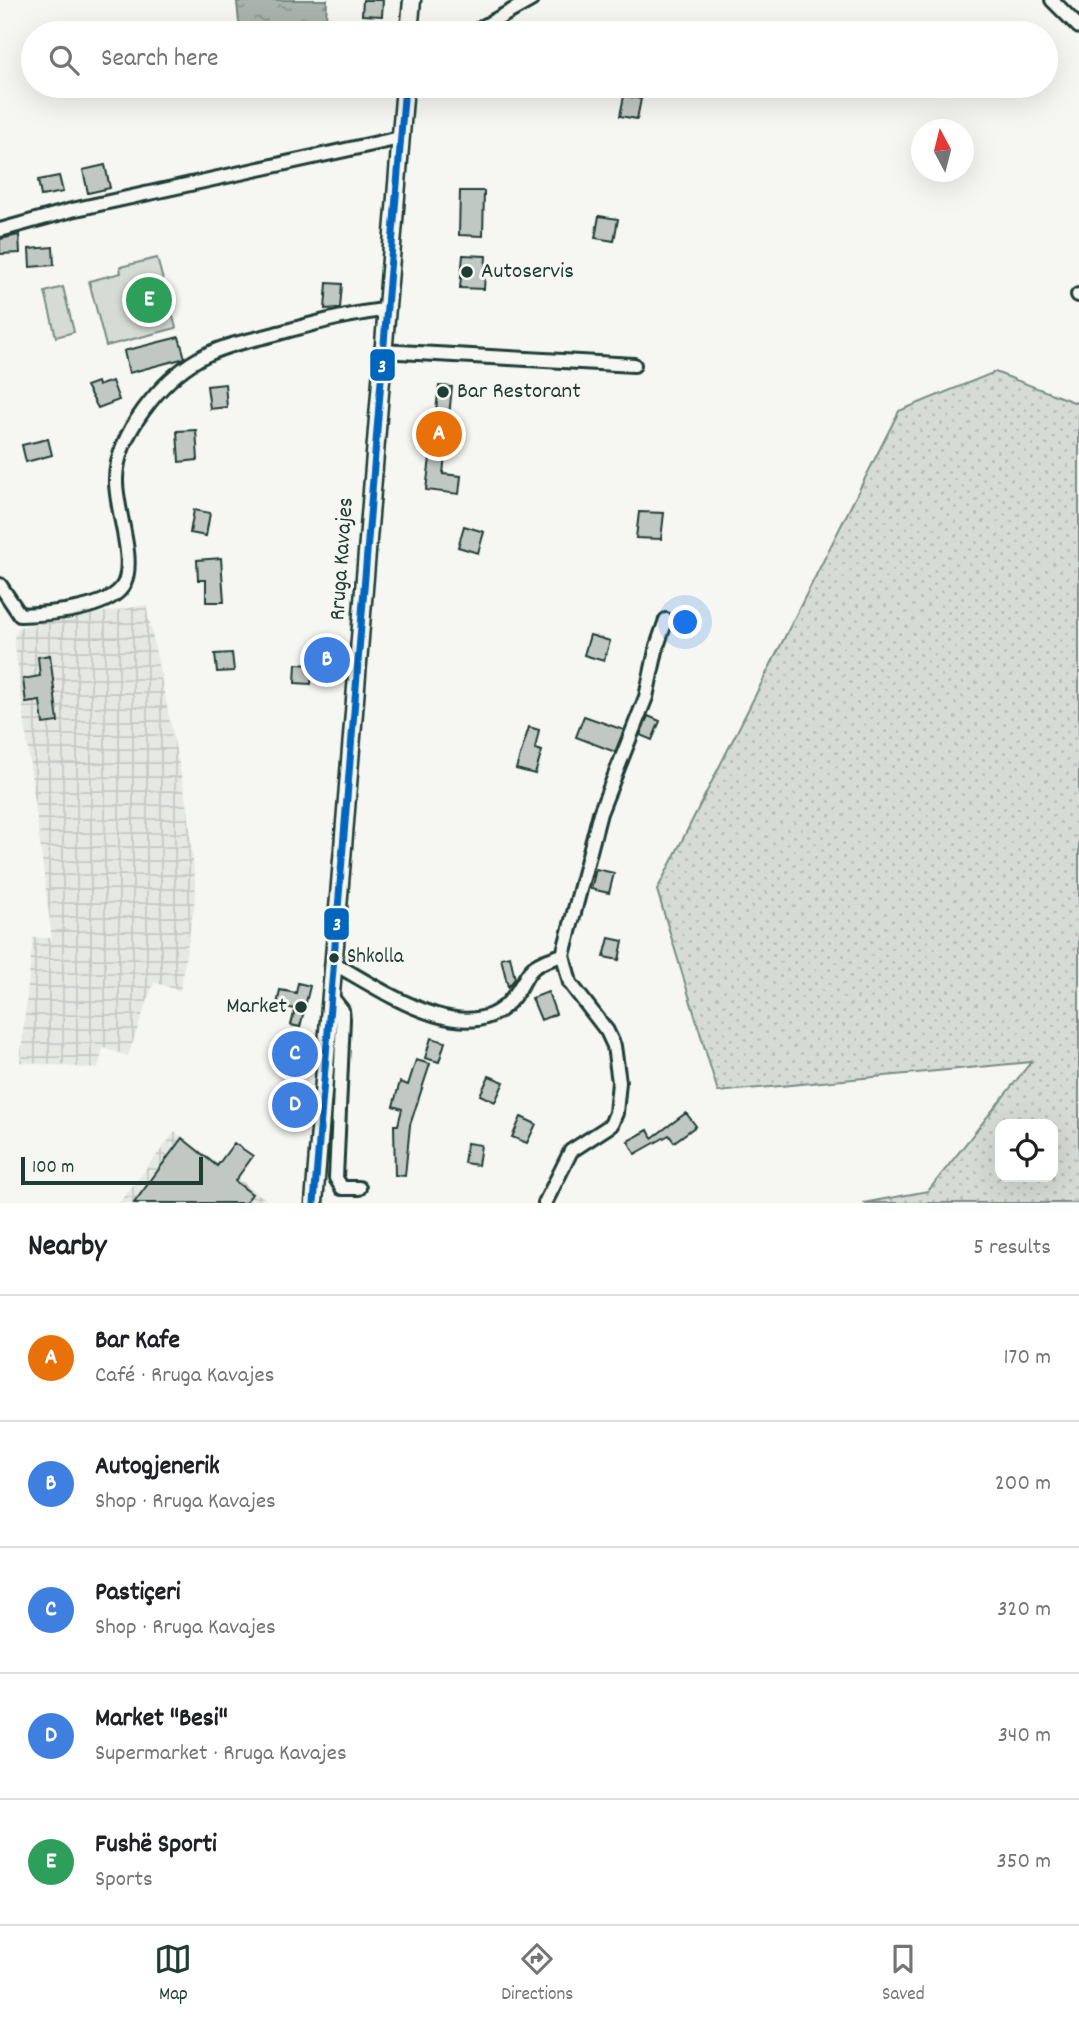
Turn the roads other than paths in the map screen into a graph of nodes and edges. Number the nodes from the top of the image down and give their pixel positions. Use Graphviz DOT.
graph roads {
  1 [pos="412,0"];
  2 [pos="530,0"];
  3 [pos="1052,0"];
  4 [pos="410,21"];
  5 [pos="493,21"];
  6 [pos="1079,27"];
  7 [pos="404,98"];
  8 [pos="400,138"];
  9 [pos="0,230"];
  10 [pos="384,310"];
  11 [pos="381,351"];
  12 [pos="634,365"];
  13 [pos="0,585"];
  14 [pos="666,620"];
  15 [pos="563,955"];
  16 [pos="333,963"];
  17 [pos="330,995"];
  18 [pos="359,1188"];
  19 [pos="314,1203"];
  20 [pos="545,1203"];
  1 -- 4 [label="main road"];
  2 -- 5 [label="street"];
  3 -- 6 [label="street"];
  7 -- 8 [label="main road, Rruga Kavajes"];
  8 -- 9 [label="street"];
  8 -- 10 [label="main road, Rruga Kavajes"];
  10 -- 11 [label="main road, Rruga Kavajes"];
  10 -- 13 [label="street"];
  11 -- 12 [label="street"];
  11 -- 16 [label="main road, Rruga Kavajes"];
  14 -- 15 [label="street"];
  15 -- 16 [label="street"];
  15 -- 20 [label="street"];
  16 -- 17 [label="main road, Rruga Kavajes"];
  17 -- 18 [label="street"];
  17 -- 19 [label="main road, Rruga Kavajes"];
}
